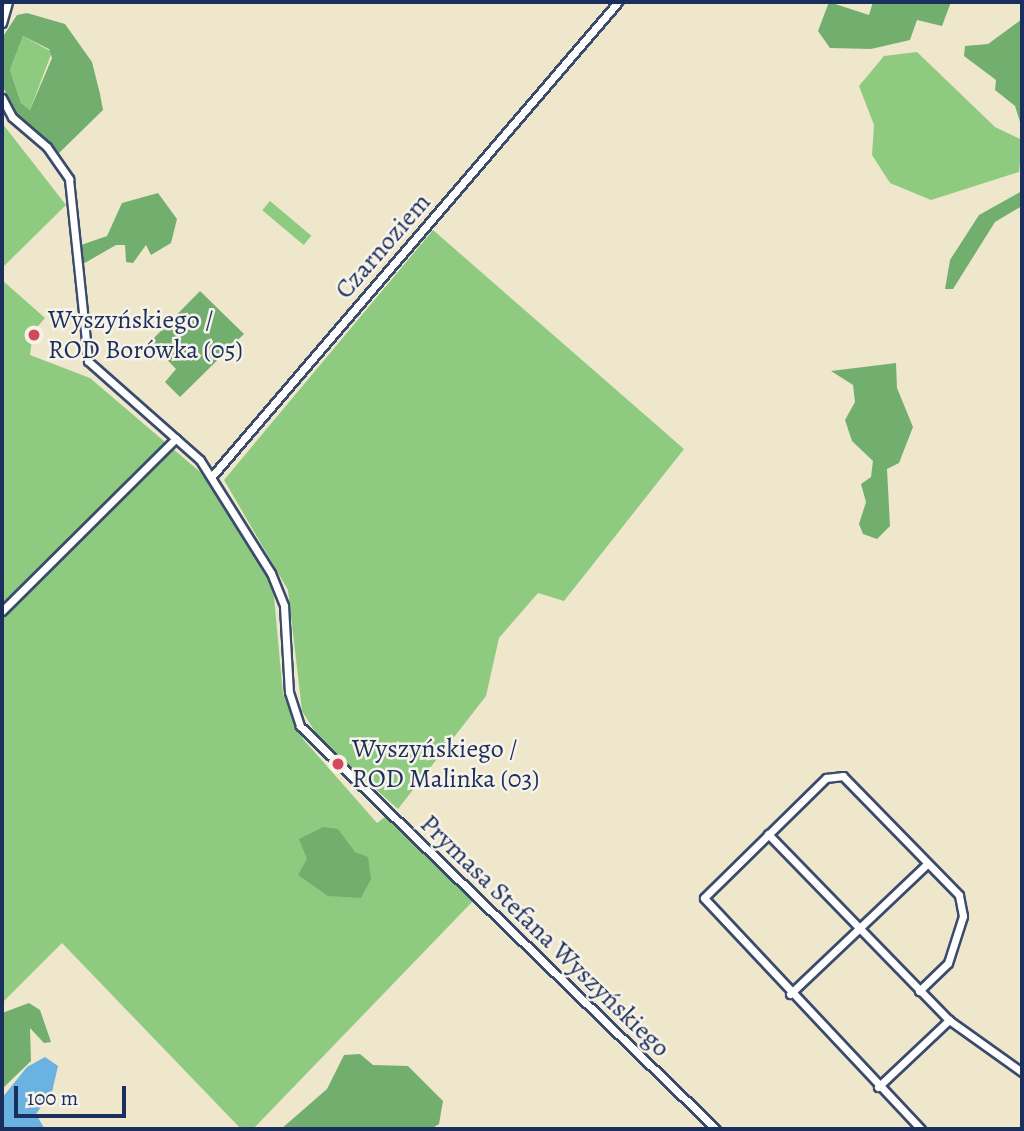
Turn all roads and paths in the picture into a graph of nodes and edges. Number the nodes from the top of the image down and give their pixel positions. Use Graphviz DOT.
graph roads {
  1 [pos="8,2"];
  2 [pos="618,2"];
  3 [pos="2,23"];
  4 [pos="2,98"];
  5 [pos="176,438"];
  6 [pos="213,475"];
  7 [pos="2,611"];
  8 [pos="768,834"];
  9 [pos="927,864"];
  10 [pos="859,928"];
  11 [pos="919,991"];
  12 [pos="790,994"];
  13 [pos="949,1020"];
  14 [pos="1022,1072"];
  15 [pos="878,1087"];
  16 [pos="716,1129"];
  17 [pos="921,1129"];
  1 -- 3 [label="street"];
  2 -- 6 [label="street, Czarnoziem"];
  4 -- 5 [label="street"];
  5 -- 6 [label="street"];
  5 -- 7 [label="street"];
  6 -- 16 [label="street, Prymasa Stefana Wyszyńskiego"];
  8 -- 9 [label="street"];
  8 -- 10 [label="street"];
  8 -- 12 [label="street"];
  9 -- 10 [label="street"];
  9 -- 11 [label="street"];
  10 -- 11 [label="street"];
  10 -- 12 [label="street"];
  11 -- 13 [label="street"];
  12 -- 15 [label="street"];
  13 -- 14 [label="street"];
  13 -- 15 [label="street"];
  15 -- 17 [label="street"];
}
